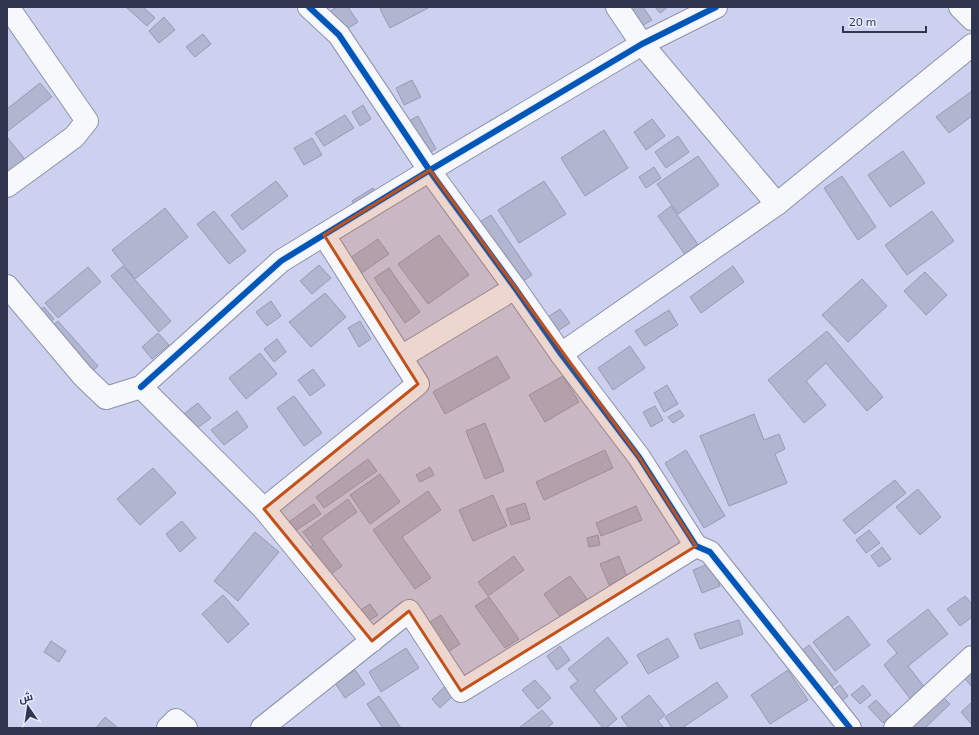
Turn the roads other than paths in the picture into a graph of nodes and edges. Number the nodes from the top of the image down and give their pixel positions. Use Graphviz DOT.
graph roads {
  1 [pos="8,7"];
  2 [pos="309,7"];
  3 [pos="617,7"];
  4 [pos="716,7"];
  5 [pos="960,7"];
  6 [pos="972,19"];
  7 [pos="642,44"];
  8 [pos="972,45"];
  9 [pos="430,170"];
  10 [pos="7,186"];
  11 [pos="778,204"];
  12 [pos="324,236"];
  13 [pos="7,286"];
  14 [pos="515,288"];
  15 [pos="561,354"];
  16 [pos="401,357"];
  17 [pos="141,386"];
  18 [pos="264,509"];
  19 [pos="696,546"];
  20 [pos="372,641"];
  21 [pos="972,657"];
  22 [pos="168,728"];
  23 [pos="186,728"];
  24 [pos="262,728"];
  25 [pos="850,728"];
  26 [pos="895,728"];
  1 -- 10 [label="street"];
  2 -- 9 [label="street"];
  3 -- 7 [label="street"];
  4 -- 7 [label="street"];
  5 -- 6 [label="street"];
  7 -- 9 [label="street"];
  7 -- 11 [label="street"];
  8 -- 11 [label="street"];
  9 -- 12 [label="street"];
  9 -- 14 [label="street"];
  11 -- 15 [label="street"];
  12 -- 16 [label="street"];
  12 -- 17 [label="street"];
  13 -- 17 [label="street"];
  14 -- 15 [label="street"];
  14 -- 16 [label="street"];
  15 -- 19 [label="street"];
  16 -- 18 [label="street"];
  17 -- 18 [label="street"];
  18 -- 20 [label="street"];
  19 -- 20 [label="street"];
  19 -- 25 [label="street"];
  20 -- 24 [label="street"];
  21 -- 26 [label="street"];
  22 -- 23 [label="street"];
}
